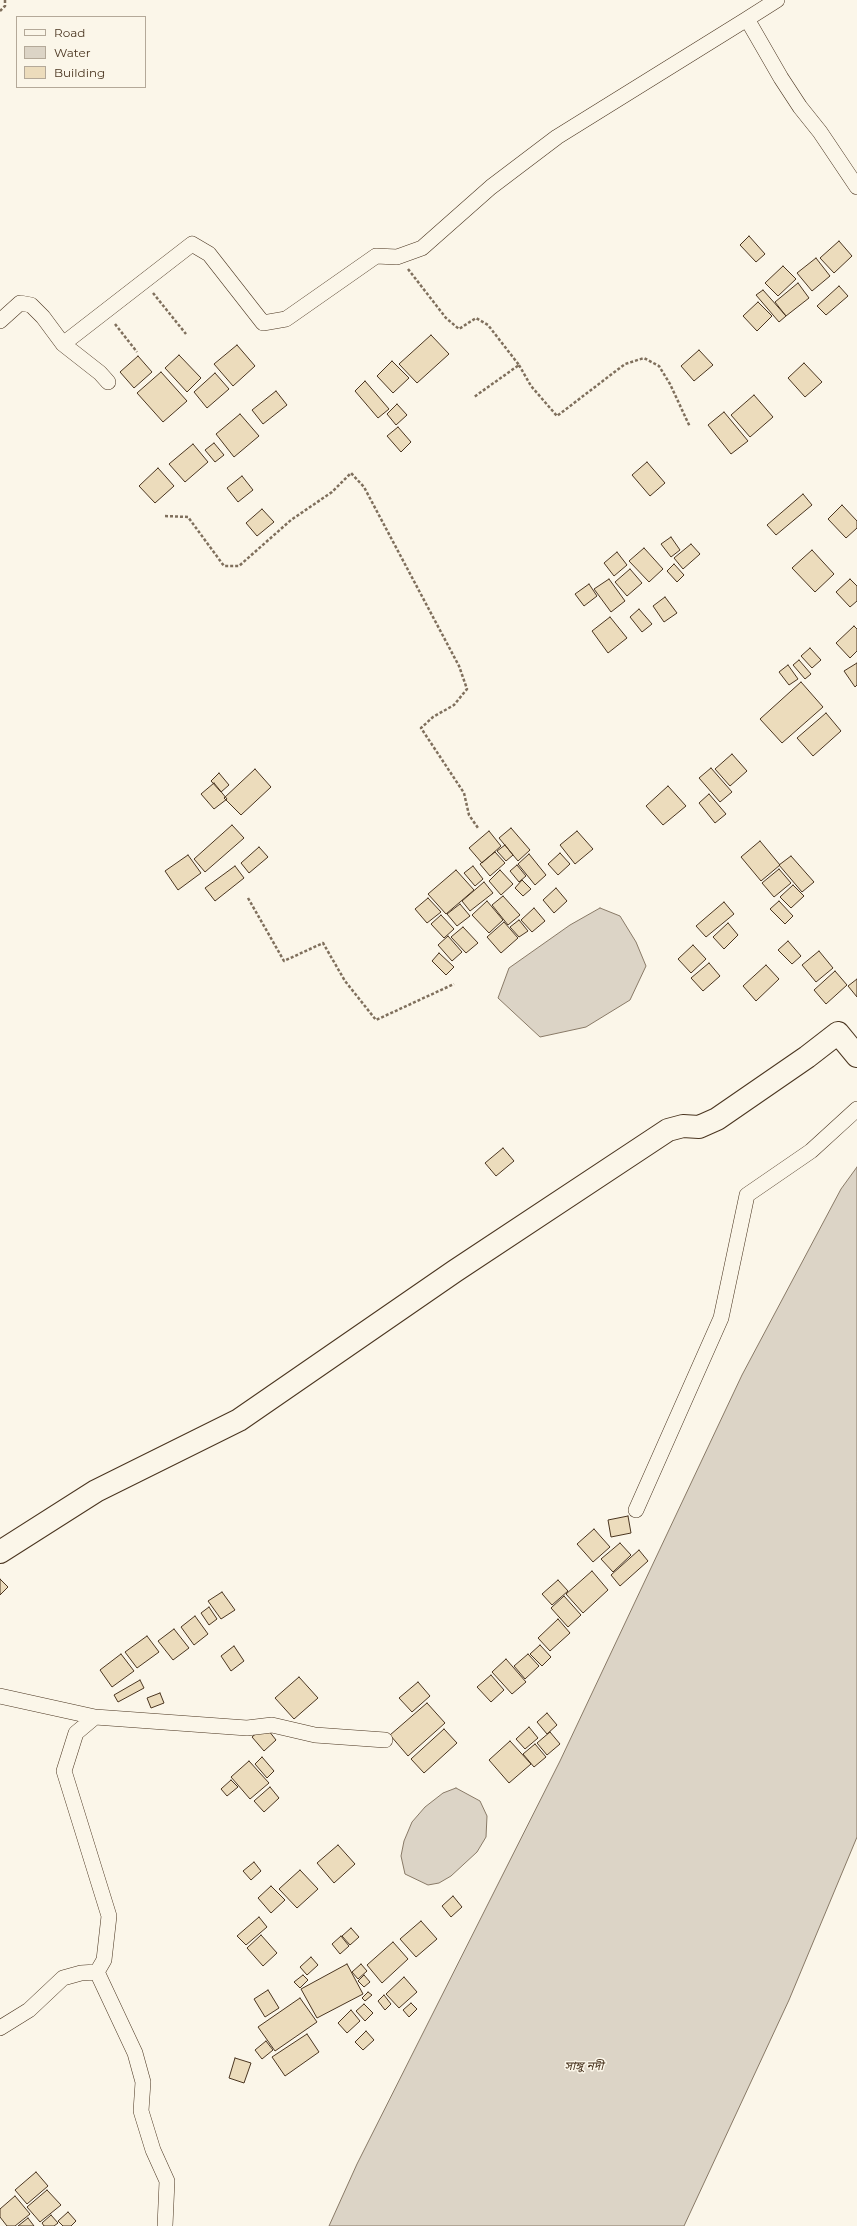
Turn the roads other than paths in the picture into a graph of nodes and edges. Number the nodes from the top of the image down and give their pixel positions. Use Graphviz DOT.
graph roads {
  1 [pos="777,0"];
  2 [pos="747,19"];
  3 [pos="857,187"];
  4 [pos="0,321"];
  5 [pos="63,344"];
  6 [pos="108,382"];
  7 [pos="857,1056"];
  8 [pos="857,1109"];
  9 [pos="636,1510"];
  10 [pos="0,1552"];
  11 [pos="0,1696"];
  12 [pos="95,1717"];
  13 [pos="385,1740"];
  14 [pos="97,1972"];
  15 [pos="0,2028"];
  16 [pos="165,2226"];
  1 -- 2 [label="street"];
  2 -- 3 [label="street"];
  2 -- 5 [label="street"];
  4 -- 5 [label="street"];
  5 -- 6 [label="street"];
  7 -- 10 [label="main road"];
  8 -- 9 [label="street"];
  11 -- 12 [label="street"];
  12 -- 13 [label="street"];
  12 -- 14 [label="street"];
  14 -- 15 [label="street"];
  14 -- 16 [label="street"];
}
